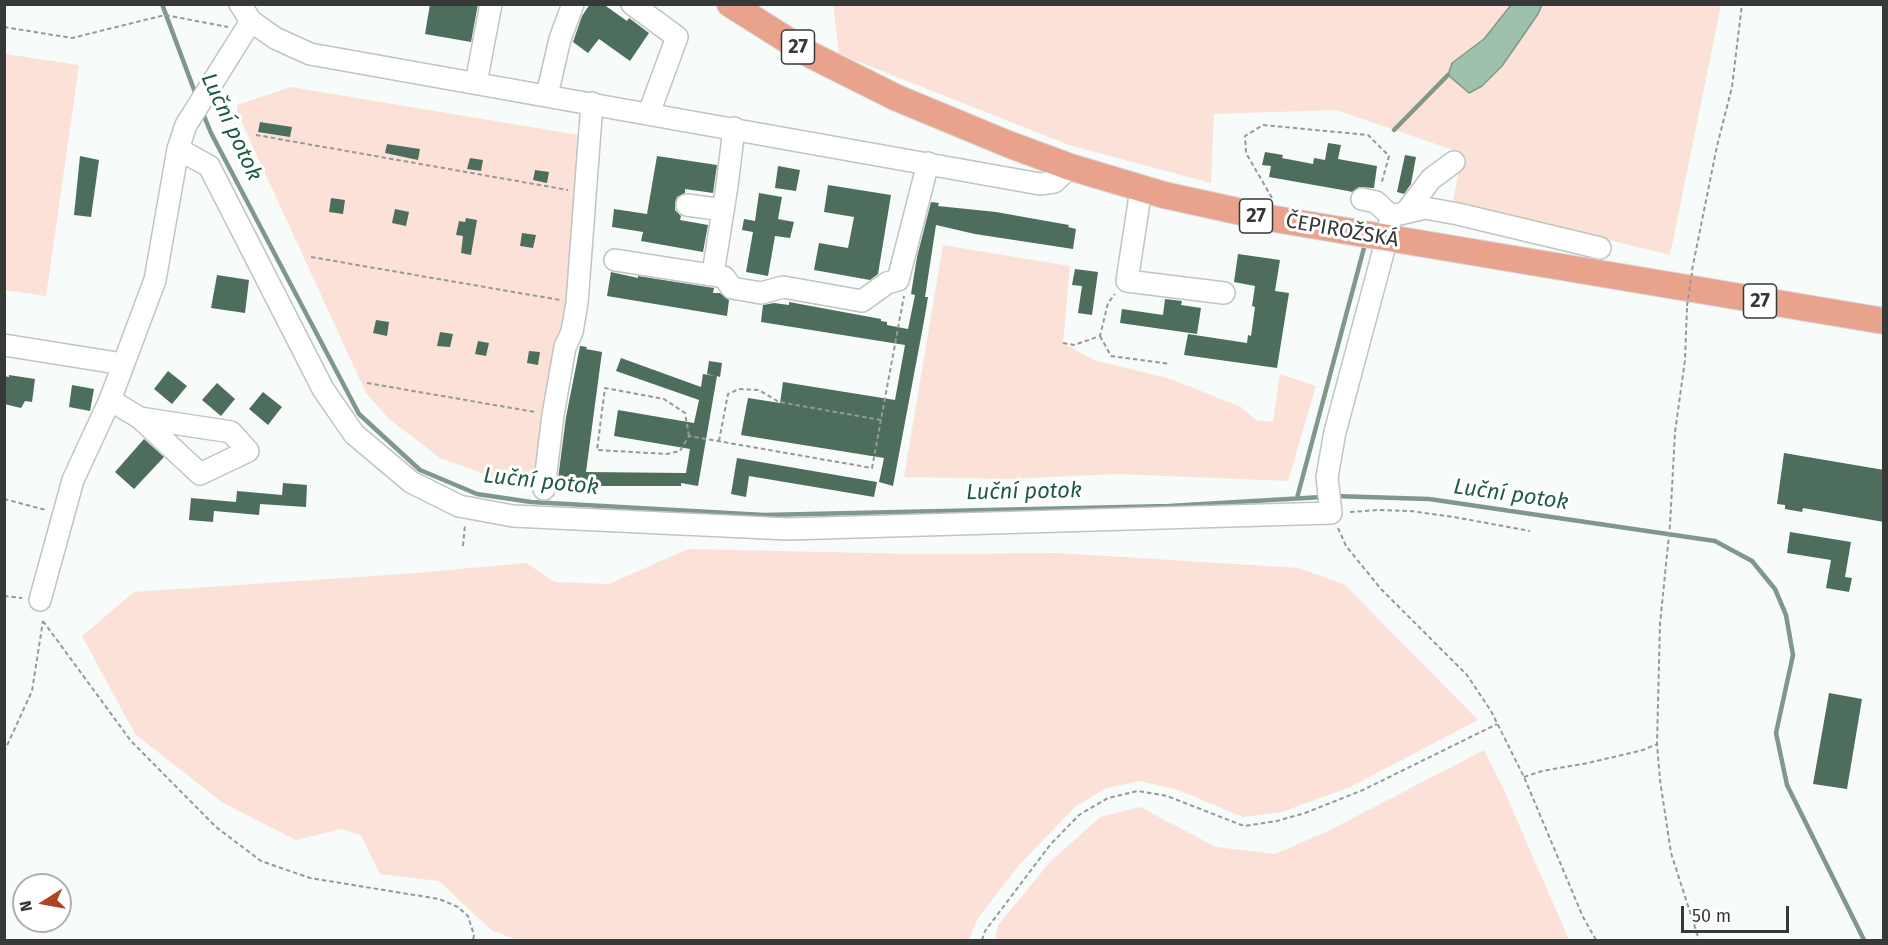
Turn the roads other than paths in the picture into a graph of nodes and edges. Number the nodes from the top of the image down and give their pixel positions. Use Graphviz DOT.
graph roads {
  1 [pos="491,4"];
  2 [pos="573,4"];
  3 [pos="632,4"];
  4 [pos="730,4"];
  5 [pos="245,19"];
  6 [pos="476,83"];
  7 [pos="547,95"];
  8 [pos="592,103"];
  9 [pos="649,113"];
  10 [pos="734,128"];
  11 [pos="178,149"];
  12 [pos="1454,162"];
  13 [pos="927,164"];
  14 [pos="1070,167"];
  15 [pos="1141,189"];
  16 [pos="687,206"];
  17 [pos="723,210"];
  18 [pos="1384,213"];
  19 [pos="1600,248"];
  20 [pos="615,260"];
  21 [pos="714,267"];
  22 [pos="1224,293"];
  23 [pos="1884,321"];
  24 [pos="4,345"];
  25 [pos="123,364"];
  26 [pos="110,400"];
  27 [pos="140,418"];
  28 [pos="544,489"];
  29 [pos="41,594"];
  1 -- 6 [label="street"];
  2 -- 7 [label="street"];
  3 -- 9 [label="street"];
  4 -- 14 [label="main road, ČEPIROŽSKÁ / 27"];
  5 -- 6 [label="street"];
  5 -- 11 [label="street"];
  6 -- 7 [label="street"];
  7 -- 8 [label="street"];
  8 -- 9 [label="street"];
  8 -- 28 [label="street"];
  9 -- 10 [label="street"];
  10 -- 13 [label="street"];
  10 -- 17 [label="street"];
  11 -- 18 [label="street"];
  11 -- 25 [label="street"];
  12 -- 18 [label="street"];
  13 -- 14 [label="street"];
  13 -- 20 [label="street"];
  14 -- 15 [label="main road, ČEPIROŽSKÁ / 27"];
  15 -- 18 [label="main road, ČEPIROŽSKÁ / 27"];
  15 -- 22 [label="street"];
  16 -- 17 [label="street"];
  17 -- 21 [label="street"];
  18 -- 19 [label="street"];
  18 -- 23 [label="main road, ČEPIROŽSKÁ / 27"];
  24 -- 25 [label="street"];
  25 -- 26 [label="street"];
  26 -- 27 [label="street"];
  26 -- 29 [label="street"];
}
